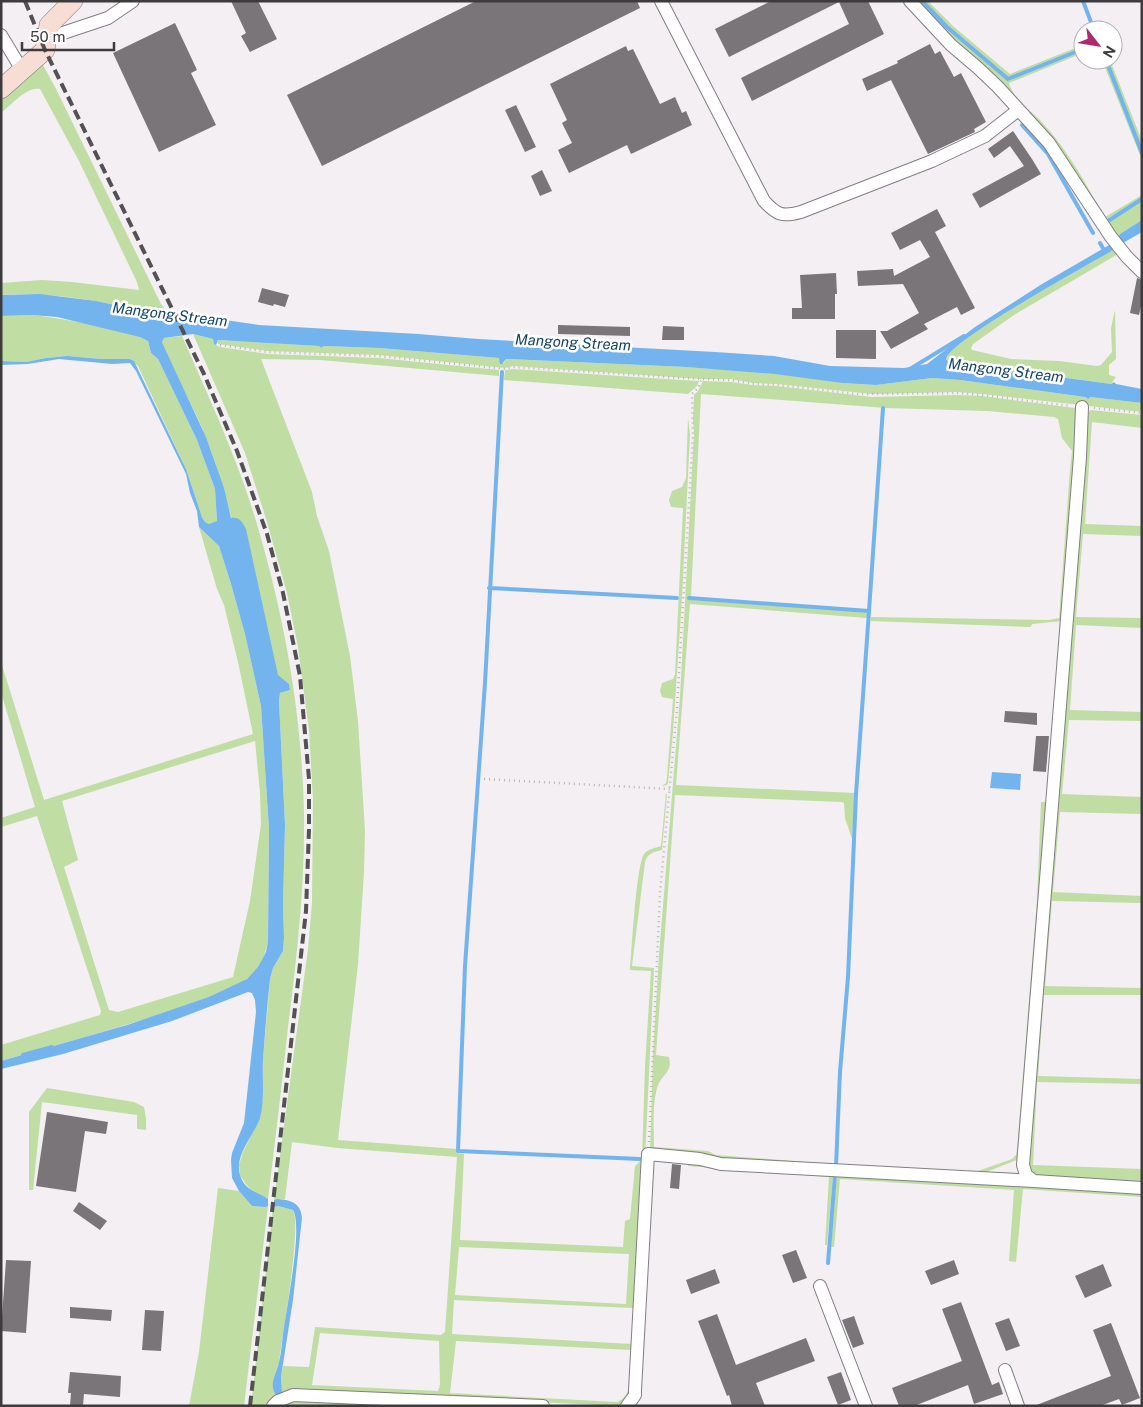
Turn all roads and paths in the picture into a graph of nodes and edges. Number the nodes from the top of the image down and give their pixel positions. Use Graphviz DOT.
graph roads {
  1 [pos="72,1"];
  2 [pos="133,1"];
  3 [pos="660,1"];
  4 [pos="910,1"];
  5 [pos="63,33"];
  6 [pos="1,35"];
  7 [pos="22,70"];
  8 [pos="1,89"];
  9 [pos="1018,111"];
  10 [pos="1142,272"];
  11 [pos="220,345"];
  12 [pos="702,379"];
  13 [pos="1082,408"];
  14 [pos="1142,413"];
  15 [pos="484,779"];
  16 [pos="670,789"];
  17 [pos="648,1154"];
  18 [pos="1034,1181"];
  19 [pos="1142,1188"];
  20 [pos="820,1286"];
  21 [pos="1005,1370"];
  22 [pos="273,1406"];
  23 [pos="543,1406"];
  24 [pos="627,1406"];
  25 [pos="866,1406"];
  26 [pos="1018,1406"];
  1 -- 7 [label="street"];
  2 -- 5 [label="street"];
  3 -- 9 [label="street"];
  4 -- 9 [label="street"];
  6 -- 7 [label="street"];
  7 -- 8 [label="street"];
  9 -- 10 [label="street"];
  11 -- 12 [label="path"];
  12 -- 13 [label="path"];
  12 -- 16 [label="path"];
  13 -- 14 [label="path"];
  13 -- 18 [label="street"];
  15 -- 16 [label="path"];
  16 -- 17 [label="path"];
  17 -- 18 [label="street"];
  17 -- 24 [label="street"];
  18 -- 19 [label="street"];
  20 -- 25 [label="street"];
  21 -- 26 [label="street"];
  22 -- 23 [label="street"];
}
